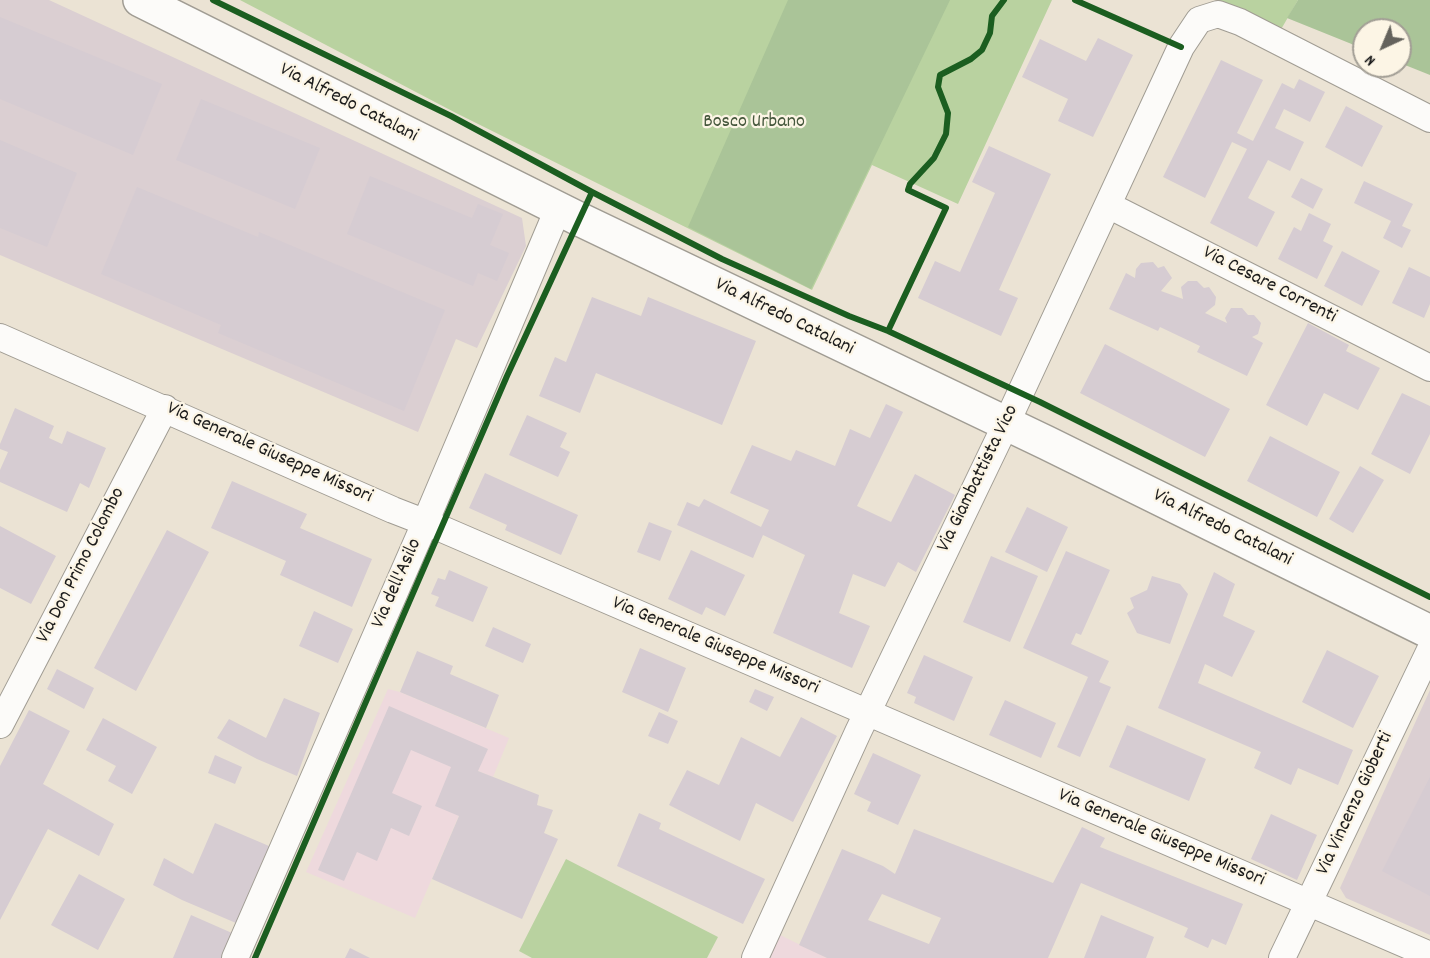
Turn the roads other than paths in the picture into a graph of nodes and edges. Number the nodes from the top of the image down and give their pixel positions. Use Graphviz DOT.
graph roads {
  1 [pos="140,0"];
  2 [pos="1430,119"];
  3 [pos="1108,205"];
  4 [pos="558,209"];
  5 [pos="0,337"];
  6 [pos="1430,368"];
  7 [pos="165,408"];
  8 [pos="1006,424"];
  9 [pos="425,523"];
  10 [pos="1430,632"];
  11 [pos="1430,650"];
  12 [pos="867,713"];
  13 [pos="0,725"];
  14 [pos="1309,902"];
  15 [pos="1430,955"];
  16 [pos="235,958"];
  17 [pos="755,958"];
  18 [pos="1282,958"];
  1 -- 4 [label="street, Via Alfredo Catalani"];
  2 -- 3 [label="street, Via Giambattista Vico"];
  3 -- 6 [label="street, Via Cesare Correnti"];
  3 -- 8 [label="street, Via Giambattista Vico"];
  4 -- 8 [label="street, Via Alfredo Catalani"];
  4 -- 9 [label="street, Via dell'Asilo"];
  5 -- 7 [label="street, Via Generale Giuseppe Missori"];
  7 -- 9 [label="street, Via Generale Giuseppe Missori"];
  7 -- 13 [label="street, Via Don Primo Colombo"];
  8 -- 10 [label="street, Via Alfredo Catalani"];
  8 -- 12 [label="street, Via Giambattista Vico"];
  9 -- 12 [label="street, Via Generale Giuseppe Missori"];
  9 -- 16 [label="street, Via dell'Asilo"];
  11 -- 14 [label="street, Via Vincenzo Gioberti"];
  12 -- 14 [label="street, Via Generale Giuseppe Missori"];
  12 -- 17 [label="street, Via Giambattista Vico"];
  14 -- 15 [label="street, Via Generale Giuseppe Missori"];
  14 -- 18 [label="street, Via Vincenzo Gioberti"];
}
